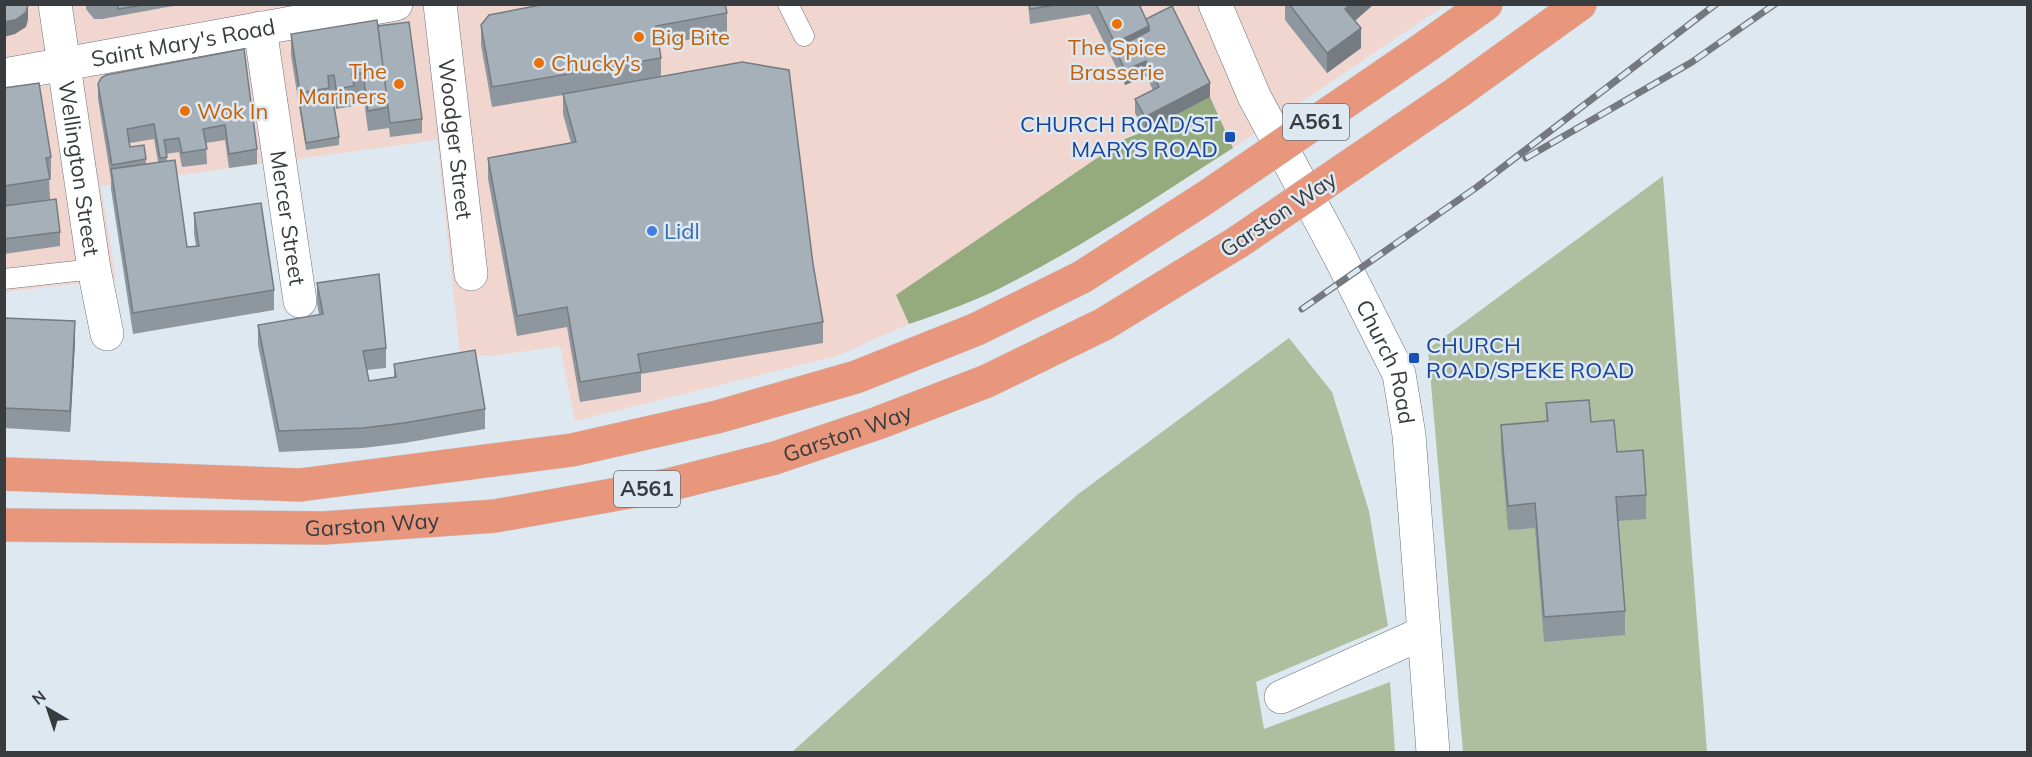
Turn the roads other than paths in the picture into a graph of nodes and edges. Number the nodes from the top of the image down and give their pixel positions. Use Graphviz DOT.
graph roads {
  1 [pos="55,4"];
  2 [pos="396,4"];
  3 [pos="440,4"];
  4 [pos="788,4"];
  5 [pos="1215,4"];
  6 [pos="1486,4"];
  7 [pos="1580,4"];
  8 [pos="260,28"];
  9 [pos="804,36"];
  10 [pos="64,63"];
  11 [pos="4,75"];
  12 [pos="94,269"];
  13 [pos="471,274"];
  14 [pos="4,279"];
  15 [pos="300,301"];
  16 [pos="107,334"];
  17 [pos="4,474"];
  18 [pos="4,525"];
  19 [pos="1423,633"];
  20 [pos="1281,697"];
  21 [pos="1433,753"];
  1 -- 10 [label="street, Wellington Street"];
  2 -- 8 [label="street, Saint Mary's Road"];
  3 -- 13 [label="street, Woodger Street"];
  4 -- 9 [label="lane"];
  5 -- 19 [label="street, Church Road"];
  6 -- 17 [label="highway, Garston Way / A561, bridge"];
  7 -- 18 [label="highway, Garston Way / A561, bridge"];
  8 -- 10 [label="street, Saint Mary's Road"];
  8 -- 15 [label="street, Mercer Street"];
  10 -- 11 [label="street, Saint Mary's Road"];
  10 -- 12 [label="street, Wellington Street"];
  12 -- 14 [label="lane"];
  12 -- 16 [label="street, Wellington Street"];
  19 -- 20 [label="street"];
  19 -- 21 [label="street, Church Road"];
}
